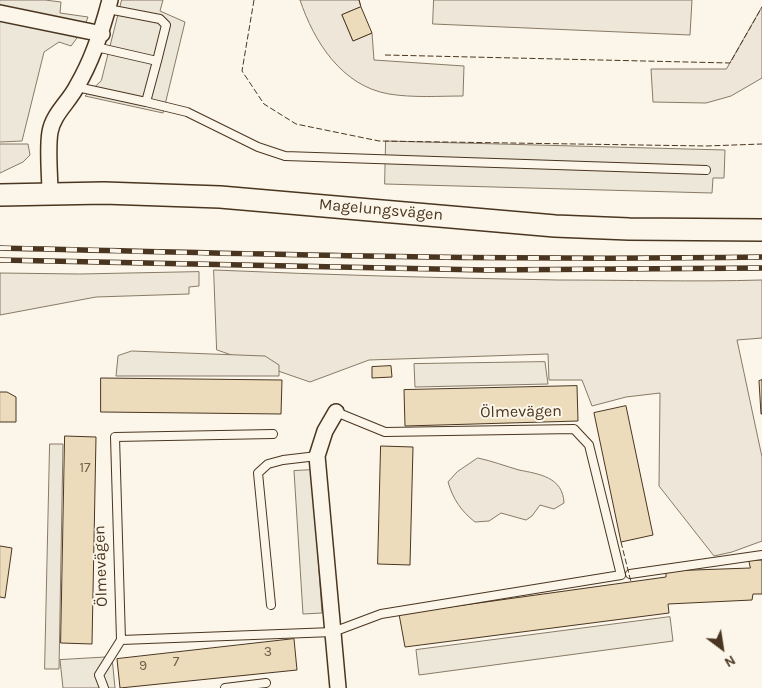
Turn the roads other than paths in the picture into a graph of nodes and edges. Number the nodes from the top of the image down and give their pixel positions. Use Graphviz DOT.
graph roads {
  1 [pos="109,4"];
  2 [pos="0,13"];
  3 [pos="99,41"];
  4 [pos="157,61"];
  5 [pos="77,87"];
  6 [pos="146,102"];
  7 [pos="706,170"];
  8 [pos="50,194"];
  9 [pos="0,195"];
  10 [pos="762,230"];
  11 [pos="336,412"];
  12 [pos="273,434"];
  13 [pos="317,456"];
  14 [pos="762,555"];
  15 [pos="630,574"];
  16 [pos="271,605"];
  17 [pos="333,632"];
  18 [pos="121,640"];
  19 [pos="266,683"];
  20 [pos="104,688"];
  21 [pos="225,688"];
  22 [pos="338,688"];
  1 -- 3 [label="street"];
  1 -- 4 [label="lane"];
  2 -- 3 [label="street"];
  3 -- 4 [label="lane"];
  3 -- 5 [label="street"];
  4 -- 6 [label="lane"];
  5 -- 6 [label="lane"];
  5 -- 8 [label="street"];
  6 -- 7 [label="lane"];
  8 -- 9 [label="main road, Magelungsvägen"];
  8 -- 10 [label="main road, Magelungsvägen"];
  11 -- 13 [label="street, Ölmevägen"];
  11 -- 17 [label="lane, Ölmevägen"];
  12 -- 18 [label="lane, Ölmevägen"];
  13 -- 16 [label="lane"];
  13 -- 17 [label="street, Ölmevägen"];
  14 -- 15 [label="lane"];
  17 -- 18 [label="lane, Ölmevägen"];
  17 -- 22 [label="street, Ölmevägen"];
  18 -- 20 [label="lane"];
  19 -- 21 [label="lane"];
}
